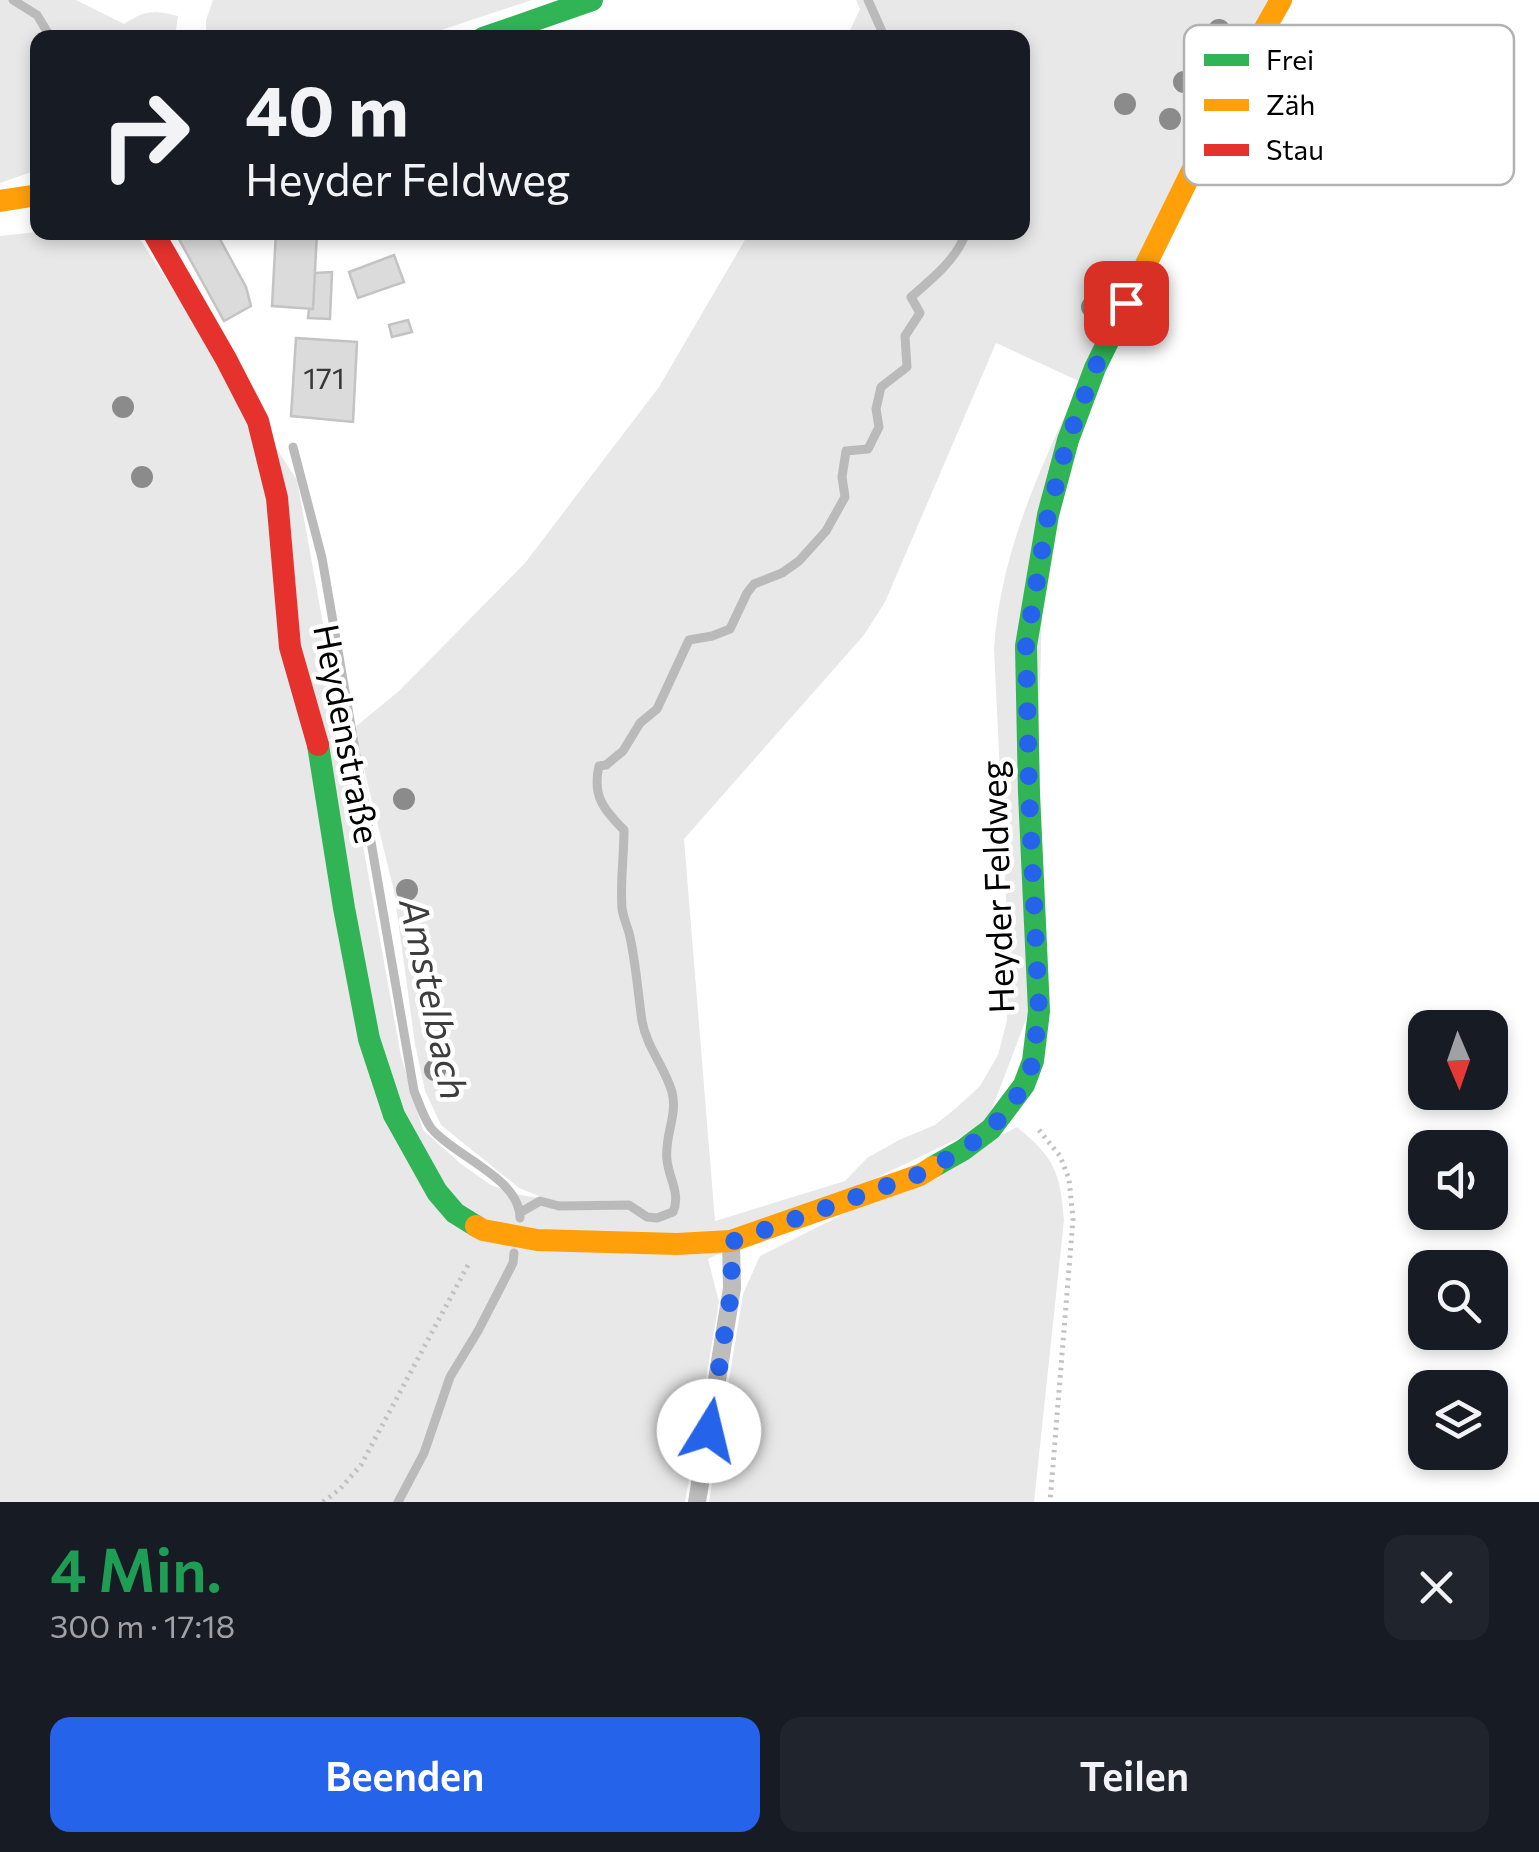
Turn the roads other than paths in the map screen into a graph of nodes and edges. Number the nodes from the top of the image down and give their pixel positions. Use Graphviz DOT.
graph roads {
  1 [pos="592,0"];
  2 [pos="1281,0"];
  3 [pos="1267,25"];
  4 [pos="506,30"];
  5 [pos="1186,185"];
  6 [pos="30,196"];
  7 [pos="0,201"];
  8 [pos="158,240"];
  9 [pos="731,1242"];
  10 [pos="697,1502"];
  1 -- 4 [label="street"];
  2 -- 3 [label="street, Heyder Feldweg"];
  5 -- 9 [label="street, Heyder Feldweg"];
  6 -- 7 [label="street"];
  8 -- 9 [label="street, Heydenstraße"];
  9 -- 10 [label="lane"];
}
